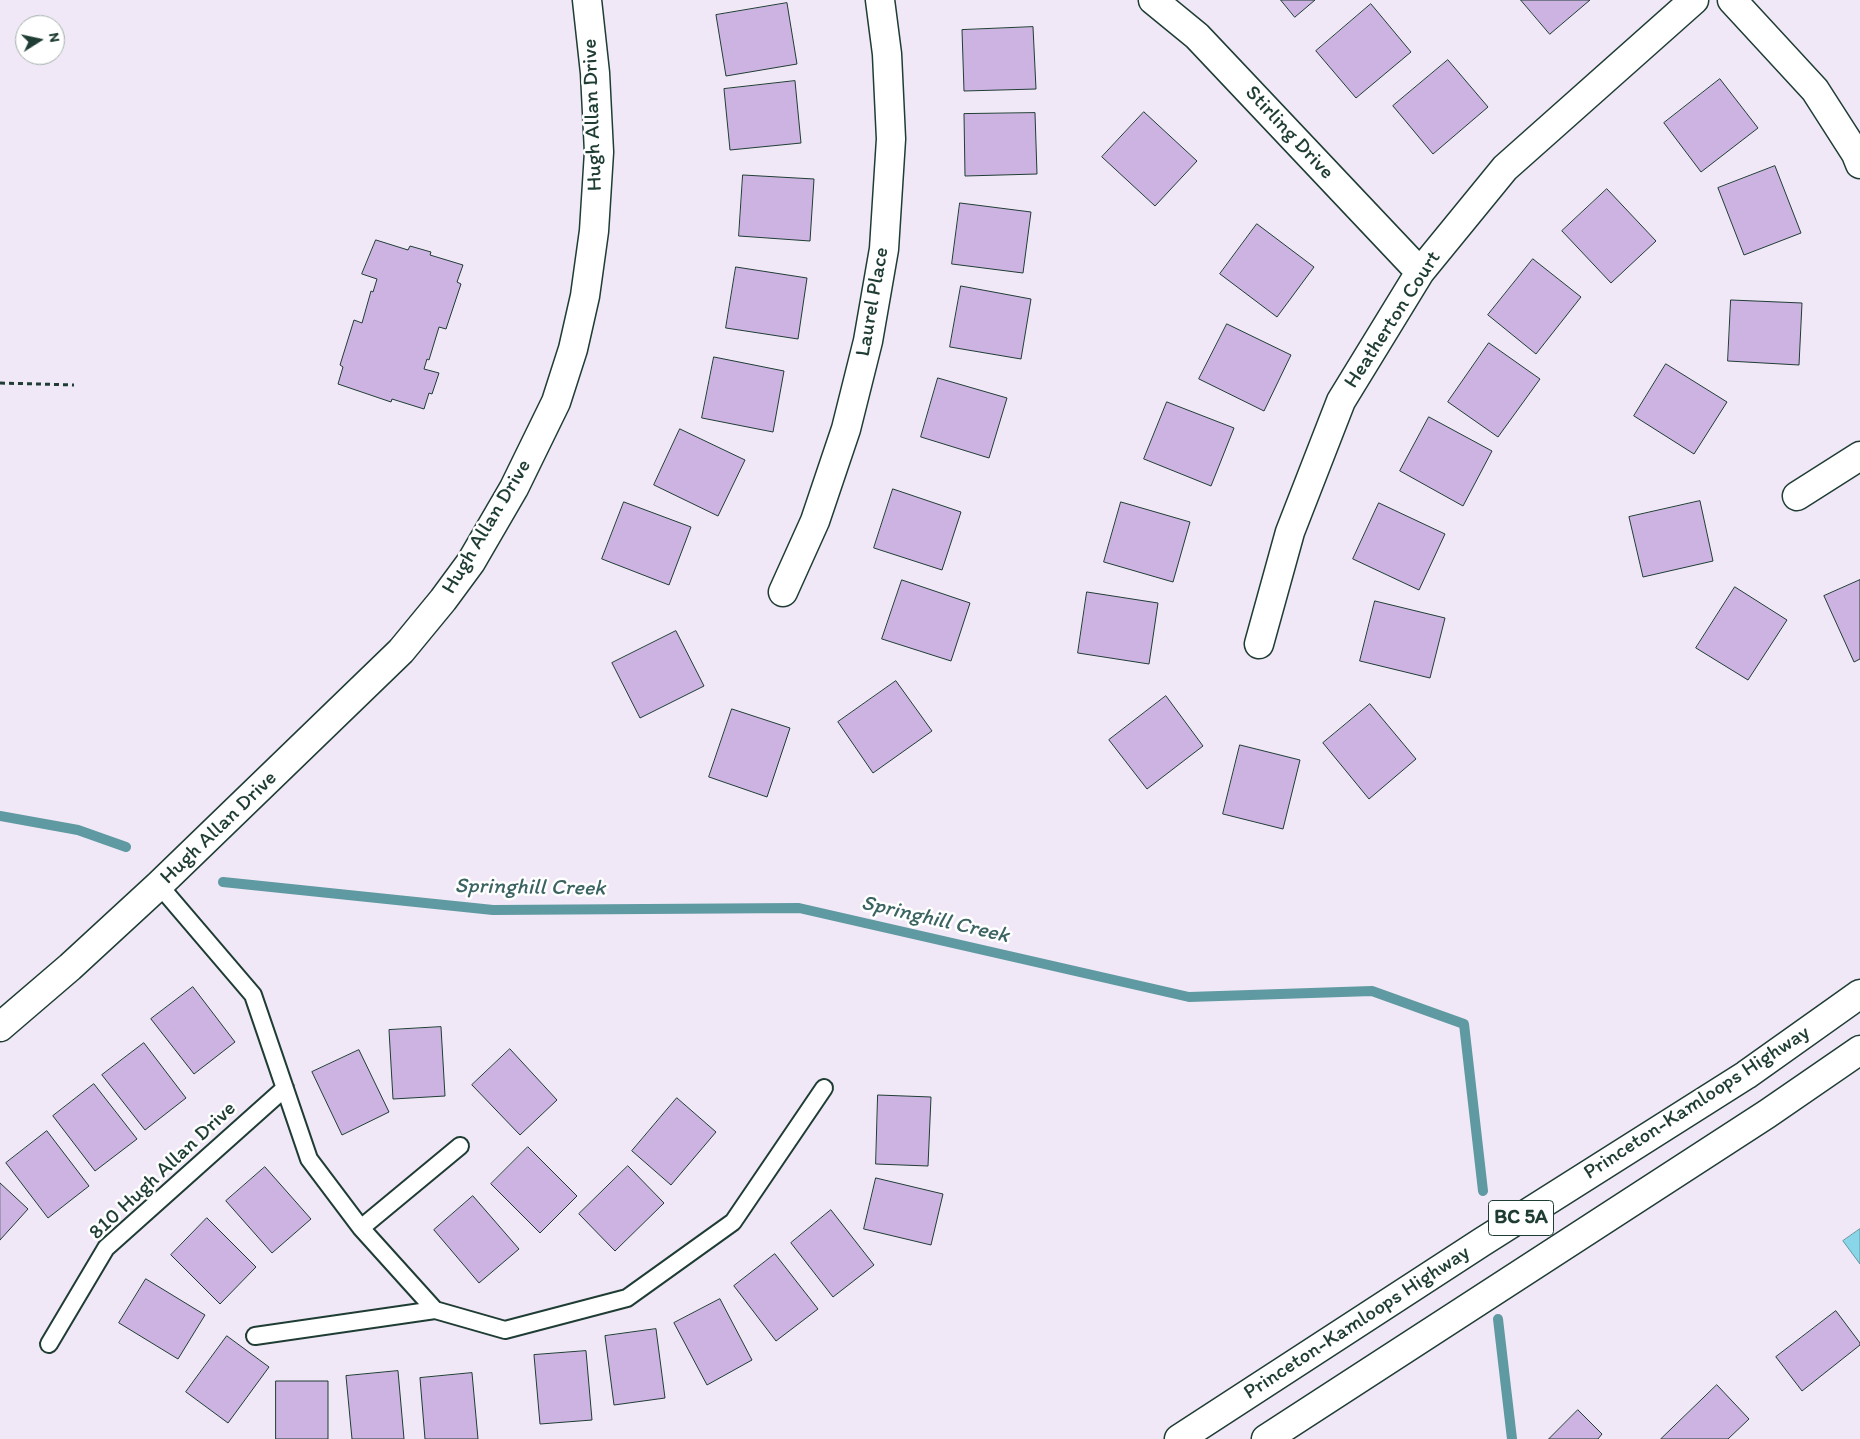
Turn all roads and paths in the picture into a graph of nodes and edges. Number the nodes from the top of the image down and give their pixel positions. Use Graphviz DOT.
graph roads {
  1 [pos="587,0"];
  2 [pos="880,0"];
  3 [pos="1153,0"];
  4 [pos="1694,0"];
  5 [pos="1732,0"];
  6 [pos="1860,164"];
  7 [pos="1420,272"];
  8 [pos="0,382"];
  9 [pos="74,385"];
  10 [pos="1860,456"];
  11 [pos="1797,496"];
  12 [pos="783,592"];
  13 [pos="1259,644"];
  14 [pos="159,885"];
  15 [pos="1860,994"];
  16 [pos="0,1027"];
  17 [pos="1860,1050"];
  18 [pos="285,1088"];
  19 [pos="824,1088"];
  20 [pos="460,1146"];
  21 [pos="361,1228"];
  22 [pos="435,1310"];
  23 [pos="255,1336"];
  24 [pos="49,1344"];
  25 [pos="1180,1439"];
  26 [pos="1266,1439"];
  1 -- 14 [label="main road, Hugh Allan Drive"];
  2 -- 12 [label="main road, Laurel Place"];
  3 -- 7 [label="main road, Stirling Drive"];
  4 -- 7 [label="main road, Heatherton Court"];
  5 -- 6 [label="main road"];
  7 -- 13 [label="main road, Heatherton Court"];
  8 -- 9 [label="path"];
  10 -- 11 [label="main road"];
  14 -- 16 [label="main road, Hugh Allan Drive"];
  14 -- 18 [label="lane"];
  15 -- 25 [label="main road, Princeton-Kamloops Highway / BC 5A"];
  17 -- 26 [label="main road, BC 5A"];
  18 -- 21 [label="lane"];
  18 -- 24 [label="lane, 810 Hugh Allan Drive"];
  19 -- 22 [label="lane"];
  20 -- 21 [label="lane"];
  21 -- 22 [label="lane"];
  22 -- 23 [label="lane"];
}
